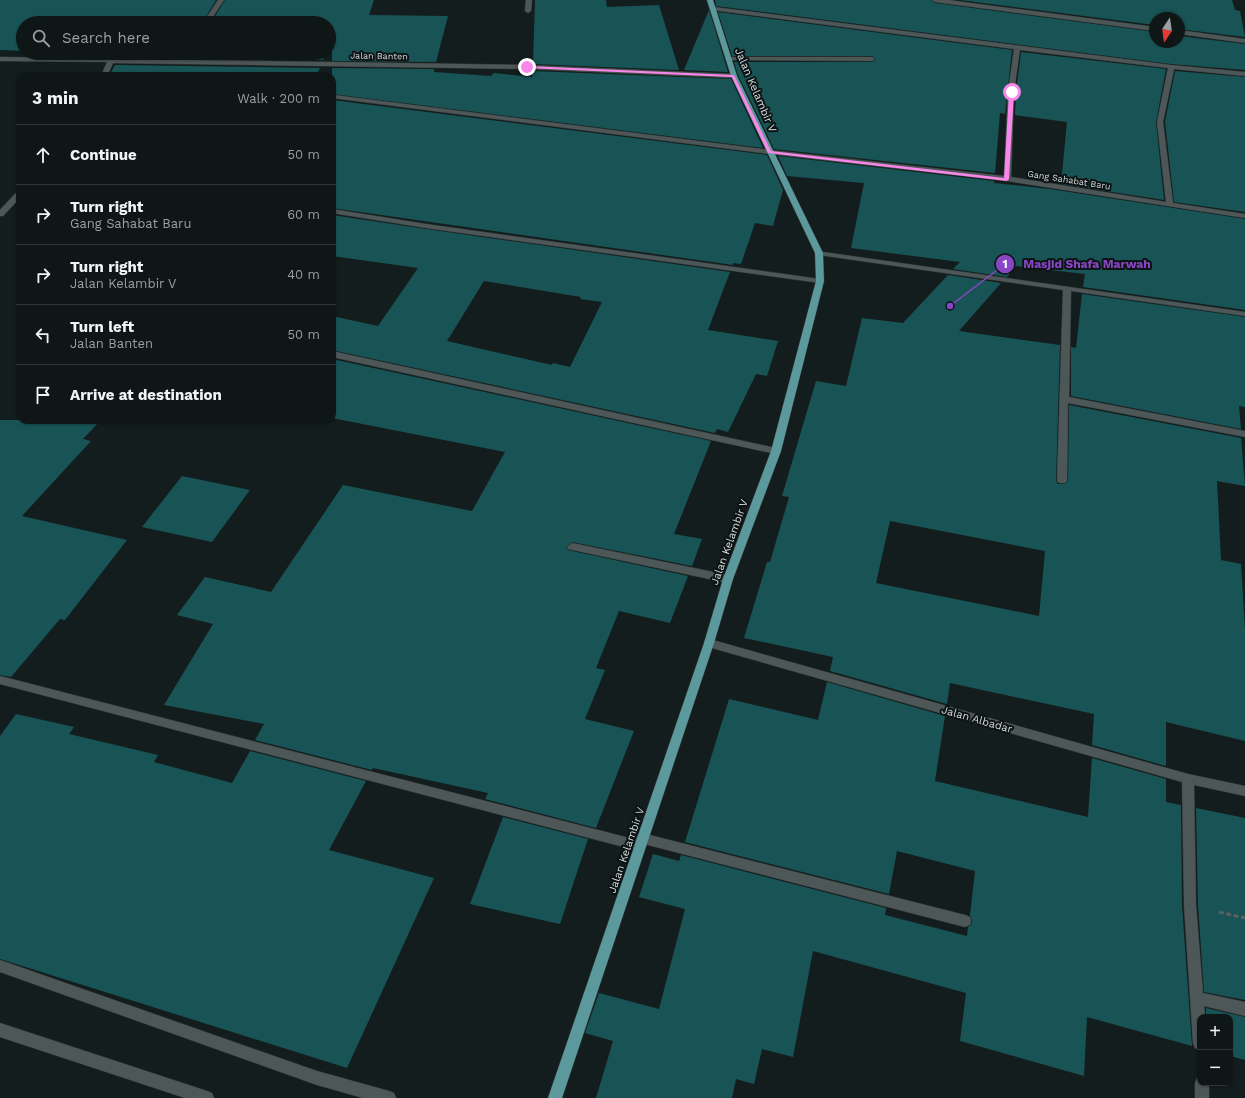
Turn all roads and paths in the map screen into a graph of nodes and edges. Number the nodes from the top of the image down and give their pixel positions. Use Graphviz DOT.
graph roads {
  1 [pos="221,0"];
  2 [pos="529,0"];
  3 [pos="935,0"];
  4 [pos="712,5"];
  5 [pos="528,11"];
  6 [pos="211,16"];
  7 [pos="1149,28"];
  8 [pos="1185,33"];
  9 [pos="1245,41"];
  10 [pos="1017,48"];
  11 [pos="0,59"];
  12 [pos="16,59"];
  13 [pos="728,59"];
  14 [pos="872,59"];
  15 [pos="111,60"];
  16 [pos="181,62"];
  17 [pos="1171,67"];
  18 [pos="106,72"];
  19 [pos="1245,74"];
  20 [pos="734,76"];
  21 [pos="336,97"];
  22 [pos="770,152"];
  23 [pos="1007,179"];
  24 [pos="16,198"];
  25 [pos="1170,205"];
  26 [pos="336,212"];
  27 [pos="0,214"];
  28 [pos="1245,216"];
  29 [pos="819,253"];
  30 [pos="820,281"];
  31 [pos="1067,289"];
  32 [pos="1245,314"];
  33 [pos="336,355"];
  34 [pos="1064,399"];
  35 [pos="1245,434"];
  36 [pos="776,451"];
  37 [pos="1062,481"];
  38 [pos="572,547"];
  39 [pos="728,579"];
  40 [pos="710,643"];
  41 [pos="0,680"];
  42 [pos="1188,779"];
  43 [pos="1245,791"];
  44 [pos="641,842"];
  45 [pos="965,922"];
  46 [pos="0,966"];
  47 [pos="1198,998"];
  48 [pos="1245,1009"];
  49 [pos="1199,1014"];
  50 [pos="0,1030"];
  51 [pos="1202,1086"];
  52 [pos="207,1098"];
  53 [pos="389,1098"];
  54 [pos="555,1098"];
  55 [pos="1202,1098"];
  1 -- 6 [label="street"];
  2 -- 5 [label="street"];
  3 -- 7 [label="street"];
  4 -- 10 [label="street"];
  4 -- 13 [label="main road, Jalan Kelambir V"];
  8 -- 9 [label="street"];
  10 -- 17 [label="street"];
  10 -- 23 [label="street"];
  11 -- 12 [label="street, Jalan Banten"];
  13 -- 14 [label="street"];
  13 -- 20 [label="main road, Jalan Kelambir V"];
  15 -- 16 [label="street, Jalan Banten"];
  15 -- 18 [label="street"];
  16 -- 20 [label="street, Jalan Banten"];
  17 -- 19 [label="street"];
  17 -- 25 [label="street"];
  20 -- 22 [label="main road, Jalan Kelambir V"];
  21 -- 22 [label="street, Gang Sahabat Baru"];
  22 -- 23 [label="street, Gang Sahabat Baru"];
  22 -- 29 [label="main road, Jalan Kelambir V"];
  23 -- 25 [label="street, Gang Sahabat Baru"];
  24 -- 27 [label="street"];
  25 -- 28 [label="street, Gang Sahabat Baru"];
  26 -- 30 [label="street"];
  29 -- 30 [label="main road, Jalan Kelambir V"];
  29 -- 31 [label="street"];
  30 -- 36 [label="main road, Jalan Kelambir V"];
  31 -- 32 [label="street"];
  31 -- 34 [label="street"];
  33 -- 36 [label="street"];
  34 -- 35 [label="street"];
  34 -- 37 [label="street"];
  36 -- 39 [label="main road, Jalan Kelambir V"];
  38 -- 39 [label="street"];
  39 -- 40 [label="main road, Jalan Kelambir V"];
  40 -- 42 [label="street, Jalan Albadar"];
  40 -- 44 [label="main road, Jalan Kelambir V"];
  41 -- 44 [label="street"];
  42 -- 43 [label="street, Jalan Albadar"];
  42 -- 47 [label="street"];
  44 -- 45 [label="street"];
  44 -- 54 [label="main road, Jalan Kelambir V"];
  46 -- 53 [label="street"];
  47 -- 48 [label="street"];
  47 -- 49 [label="street"];
  50 -- 52 [label="street"];
  51 -- 55 [label="street"];
}
